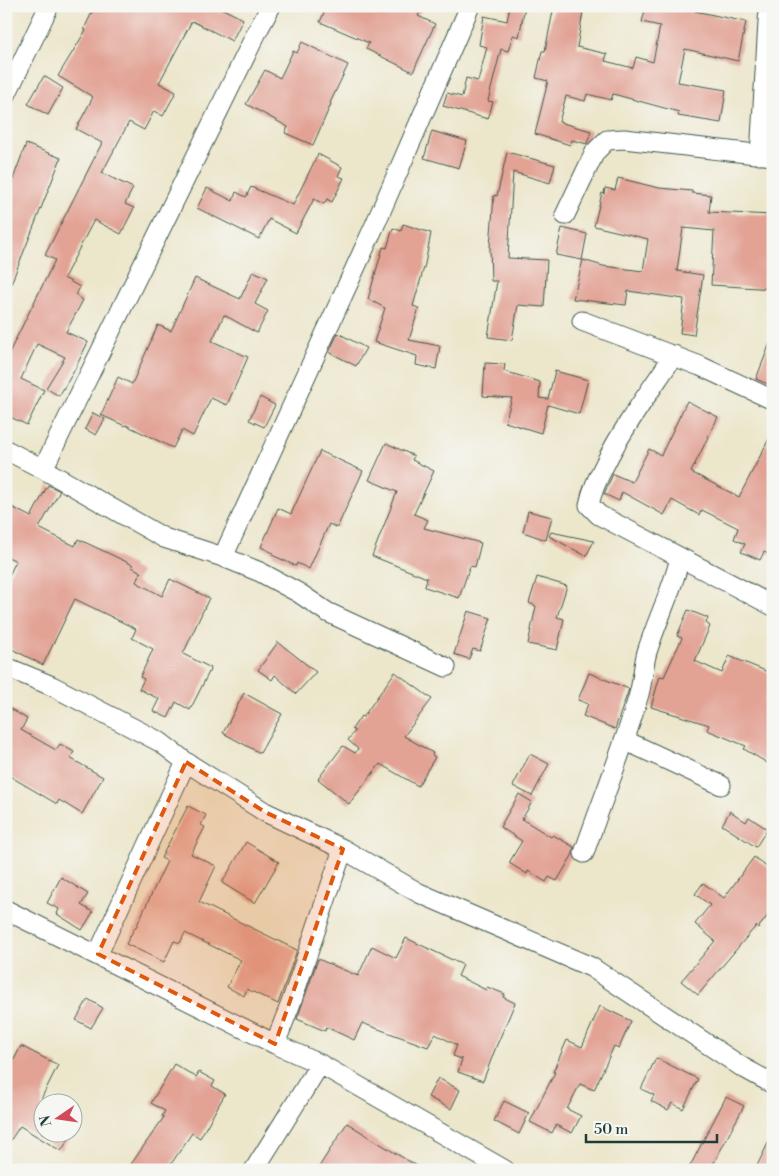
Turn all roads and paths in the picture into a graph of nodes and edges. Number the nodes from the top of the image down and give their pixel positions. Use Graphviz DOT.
graph roads {
  1 [pos="49,6"];
  2 [pos="271,6"];
  3 [pos="470,6"];
  4 [pos="769,6"];
  5 [pos="6,95"];
  6 [pos="766,156"];
  7 [pos="564,215"];
  8 [pos="582,321"];
  9 [pos="674,355"];
  10 [pos="773,400"];
  11 [pos="6,450"];
  12 [pos="43,469"];
  13 [pos="223,557"];
  14 [pos="680,558"];
  15 [pos="773,606"];
  16 [pos="6,667"];
  17 [pos="446,667"];
  18 [pos="624,740"];
  19 [pos="186,762"];
  20 [pos="721,785"];
  21 [pos="343,849"];
  22 [pos="584,853"];
  23 [pos="6,910"];
  24 [pos="98,954"];
  25 [pos="274,1044"];
  26 [pos="320,1064"];
  27 [pos="773,1084"];
  28 [pos="497,1168"];
  29 [pos="254,1170"];
  1 -- 5 [label="street"];
  2 -- 12 [label="street"];
  3 -- 13 [label="street"];
  4 -- 6 [label="street"];
  6 -- 7 [label="street"];
  8 -- 9 [label="street"];
  9 -- 10 [label="street"];
  9 -- 14 [label="street"];
  11 -- 12 [label="street"];
  12 -- 13 [label="street"];
  13 -- 17 [label="street"];
  14 -- 15 [label="street"];
  14 -- 18 [label="street"];
  16 -- 19 [label="street"];
  18 -- 20 [label="street"];
  18 -- 22 [label="street"];
  19 -- 21 [label="street"];
  19 -- 24 [label="street"];
  21 -- 25 [label="street"];
  21 -- 27 [label="street"];
  23 -- 24 [label="street"];
  24 -- 25 [label="street"];
  25 -- 26 [label="street"];
  26 -- 28 [label="street"];
  26 -- 29 [label="street"];
}
